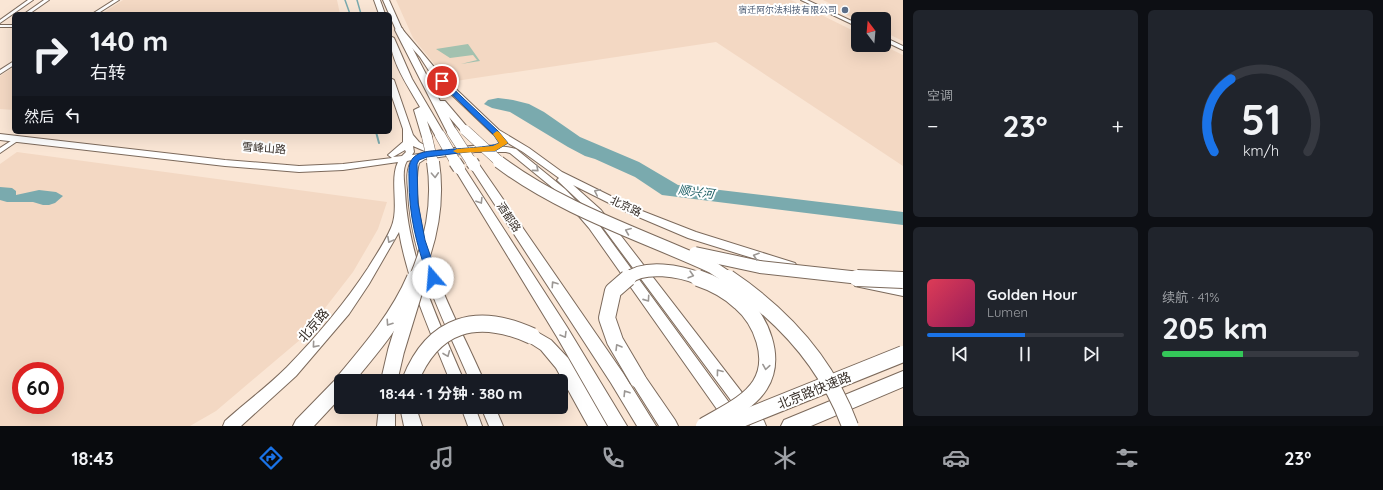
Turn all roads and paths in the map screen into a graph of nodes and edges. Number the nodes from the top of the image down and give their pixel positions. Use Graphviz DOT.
graph roads {
  1 [pos="31,0"];
  2 [pos="47,0"];
  3 [pos="117,0"];
  4 [pos="377,0"];
  5 [pos="386,0"];
  6 [pos="803,0"];
  7 [pos="808,0"];
  8 [pos="14,12"];
  9 [pos="29,12"];
  10 [pos="97,12"];
  11 [pos="381,12"];
  12 [pos="391,12"];
  13 [pos="12,13"];
  14 [pos="392,14"];
  15 [pos="0,22"];
  16 [pos="851,22"];
  17 [pos="851,22"];
  18 [pos="12,23"];
  19 [pos="0,26"];
  20 [pos="8,26"];
  21 [pos="12,26"];
  22 [pos="399,30"];
  23 [pos="891,41"];
  24 [pos="392,43"];
  25 [pos="903,47"];
  26 [pos="12,64"];
  27 [pos="0,72"];
  28 [pos="424,81"];
  29 [pos="392,85"];
  30 [pos="406,130"];
  31 [pos="496,132"];
  32 [pos="0,133"];
  33 [pos="0,137"];
  34 [pos="17,139"];
  35 [pos="430,144"];
  36 [pos="499,146"];
  37 [pos="526,150"];
  38 [pos="0,151"];
  39 [pos="407,155"];
  40 [pos="392,157"];
  41 [pos="543,162"];
  42 [pos="400,202"];
  43 [pos="646,238"];
  44 [pos="422,264"];
  45 [pos="903,280"];
  46 [pos="903,291"];
  47 [pos="903,354"];
  48 [pos="350,374"];
  49 [pos="391,374"];
  50 [pos="412,374"];
  51 [pos="454,374"];
  52 [pos="474,374"];
  53 [pos="903,379"];
  54 [pos="334,393"];
  55 [pos="387,414"];
  56 [pos="410,414"];
  57 [pos="471,414"];
  58 [pos="491,414"];
  59 [pos="230,426"];
  60 [pos="302,426"];
  61 [pos="386,426"];
  62 [pos="413,426"];
  63 [pos="475,426"];
  64 [pos="496,426"];
  65 [pos="598,426"];
  66 [pos="618,426"];
  67 [pos="646,426"];
  68 [pos="669,426"];
  69 [pos="704,426"];
  70 [pos="724,426"];
  71 [pos="737,426"];
  72 [pos="759,426"];
  73 [pos="790,426"];
  74 [pos="850,426"];
  1 -- 8 [label="street"];
  2 -- 9 [label="street"];
  3 -- 10 [label="street"];
  4 -- 11 [label="main road"];
  5 -- 12 [label="main road, 酒都路"];
  6 -- 16 [label="street"];
  7 -- 17 [label="street"];
  13 -- 15 [label="street"];
  14 -- 22 [label="main road, 酒都路"];
  18 -- 20 [label="street"];
  19 -- 20 [label="street"];
  20 -- 21 [label="street"];
  22 -- 28 [label="highway, 酒都路"];
  22 -- 31 [label="main road, 北京路"];
  23 -- 25 [label="street"];
  24 -- 35 [label="highway"];
  26 -- 27 [label="street"];
  43 -- 28 [label="highway, one-way, bridge"];
  67 -- 28 [label="highway, 酒都路, one-way, bridge"];
  29 -- 30 [label="main road"];
  30 -- 35 [label="main road"];
  30 -- 39 [label="main road"];
  30 -- 40 [label="main road"];
  31 -- 36 [label="main road"];
  31 -- 37 [label="main road, 北京路"];
  32 -- 40 [label="main road, 雪峰山路"];
  33 -- 34 [label="main road, 雪峰山路"];
  34 -- 38 [label="street"];
  34 -- 40 [label="main road, 雪峰山路"];
  35 -- 36 [label="main road"];
  35 -- 39 [label="main road"];
  35 -- 44 [label="highway, one-way, bridge"];
  35 -- 52 [label="main road"];
  35 -- 66 [label="highway, 酒都路, one-way, bridge"];
  36 -- 37 [label="main road"];
  36 -- 71 [label="main road, one-way"];
  37 -- 41 [label="main road, 北京路"];
  39 -- 40 [label="main road"];
  39 -- 42 [label="main road"];
  46 -- 41 [label="main road, 北京路, one-way"];
  72 -- 41 [label="main road, one-way"];
  42 -- 51 [label="main road, one-way"];
  42 -- 59 [label="main road, 北京路, one-way"];
  43 -- 45 [label="highway, bridge"];
  43 -- 74 [label="highway, bridge"];
  44 -- 48 [label="highway, one-way, bridge"];
  44 -- 49 [label="highway, bridge"];
  47 -- 70 [label="highway, 北京路快速路, bridge"];
  50 -- 65 [label="highway, bridge"];
  53 -- 73 [label="highway, 北京路快速路"];
  54 -- 60 [label="highway"];
  55 -- 61 [label="highway"];
  56 -- 62 [label="highway"];
  57 -- 63 [label="main road"];
  58 -- 64 [label="main road"];
  68 -- 69 [label="highway, one-way, bridge"];
}
